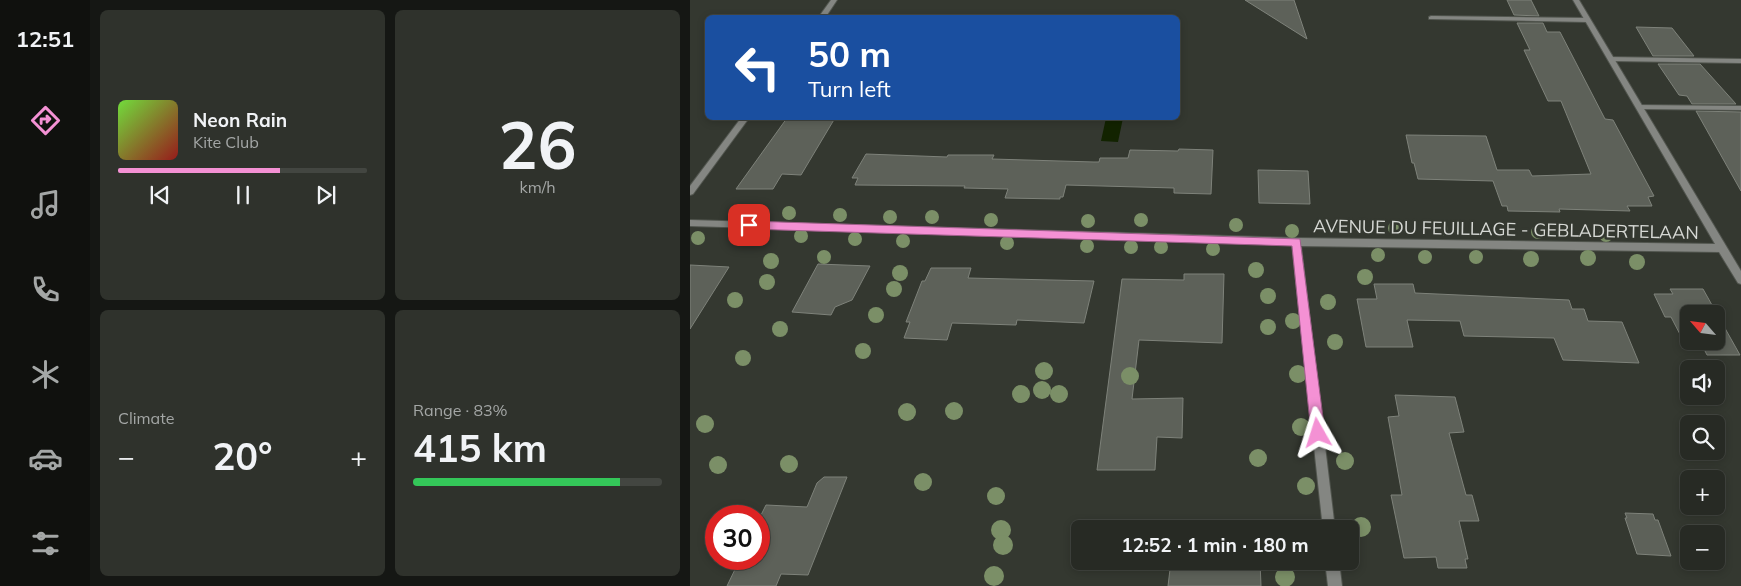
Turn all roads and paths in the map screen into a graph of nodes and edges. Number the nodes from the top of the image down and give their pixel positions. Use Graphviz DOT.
graph roads {
  1 [pos="834,0"];
  2 [pos="1576,0"];
  3 [pos="823,15"];
  4 [pos="1431,18"];
  5 [pos="1588,20"];
  6 [pos="1612,58"];
  7 [pos="1741,61"];
  8 [pos="1640,106"];
  9 [pos="1741,108"];
  10 [pos="744,120"];
  11 [pos="690,192"];
  12 [pos="690,223"];
  13 [pos="1296,242"];
  14 [pos="1722,248"];
  15 [pos="1741,280"];
  16 [pos="1328,520"];
  17 [pos="1333,570"];
  18 [pos="1335,586"];
  1 -- 3 [label="street"];
  2 -- 5 [label="street"];
  4 -- 5 [label="street"];
  5 -- 6 [label="street"];
  6 -- 7 [label="street"];
  6 -- 8 [label="street"];
  8 -- 9 [label="street"];
  8 -- 14 [label="street"];
  10 -- 11 [label="street"];
  12 -- 13 [label="street, AVENUE DU FEUILLAGE - GEBLADERTELAAN"];
  13 -- 14 [label="street, AVENUE DU FEUILLAGE - GEBLADERTELAAN"];
  13 -- 16 [label="street"];
  14 -- 15 [label="street"];
  17 -- 18 [label="street"];
}
